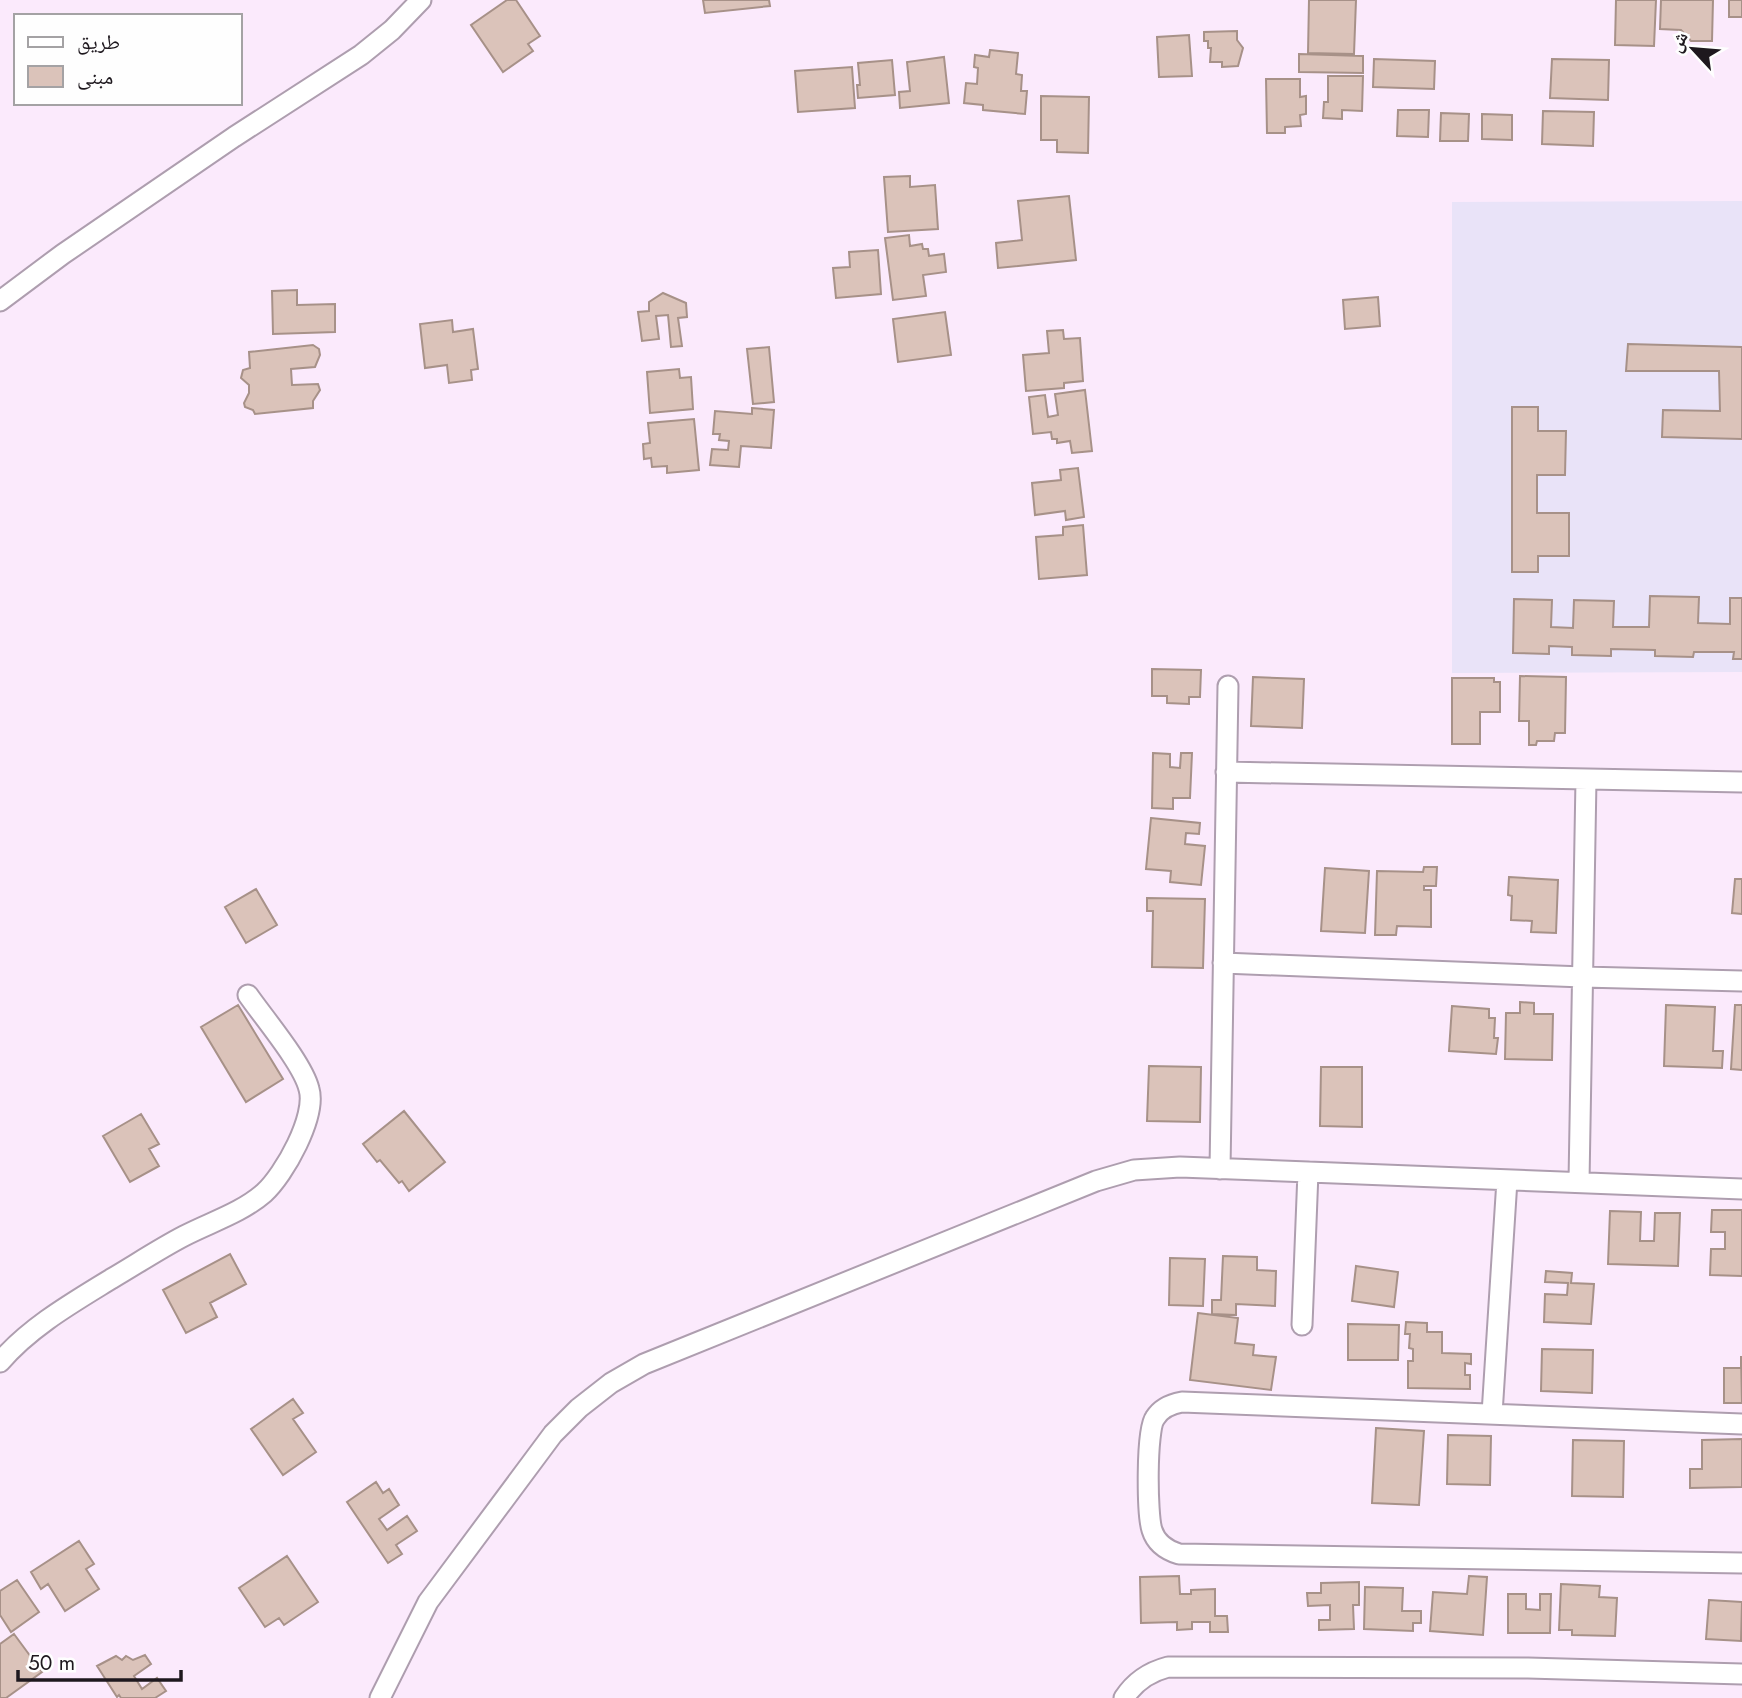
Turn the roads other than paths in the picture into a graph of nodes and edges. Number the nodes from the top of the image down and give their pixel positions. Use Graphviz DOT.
graph roads {
  1 [pos="421,0"];
  2 [pos="0,301"];
  3 [pos="1228,686"];
  4 [pos="1226,772"];
  5 [pos="1586,779"];
  6 [pos="1742,782"];
  7 [pos="1223,963"];
  8 [pos="1583,977"];
  9 [pos="1742,981"];
  10 [pos="248,995"];
  11 [pos="1220,1169"];
  12 [pos="1308,1172"];
  13 [pos="1507,1180"];
  14 [pos="1579,1182"];
  15 [pos="1742,1189"];
  16 [pos="1302,1325"];
  17 [pos="0,1362"];
  18 [pos="1492,1414"];
  19 [pos="1742,1424"];
  20 [pos="1742,1563"];
  21 [pos="1742,1674"];
  22 [pos="380,1698"];
  23 [pos="1124,1698"];
  1 -- 2 [label="street"];
  3 -- 4 [label="street"];
  4 -- 5 [label="street"];
  4 -- 7 [label="street"];
  5 -- 6 [label="street"];
  5 -- 8 [label="street"];
  7 -- 8 [label="street"];
  7 -- 11 [label="street"];
  8 -- 9 [label="street"];
  8 -- 14 [label="street"];
  10 -- 17 [label="street"];
  11 -- 12 [label="street"];
  11 -- 22 [label="street"];
  12 -- 13 [label="street"];
  12 -- 16 [label="street"];
  13 -- 14 [label="street"];
  13 -- 18 [label="street"];
  14 -- 15 [label="street"];
  18 -- 19 [label="street"];
  18 -- 20 [label="street"];
  21 -- 23 [label="street"];
}
